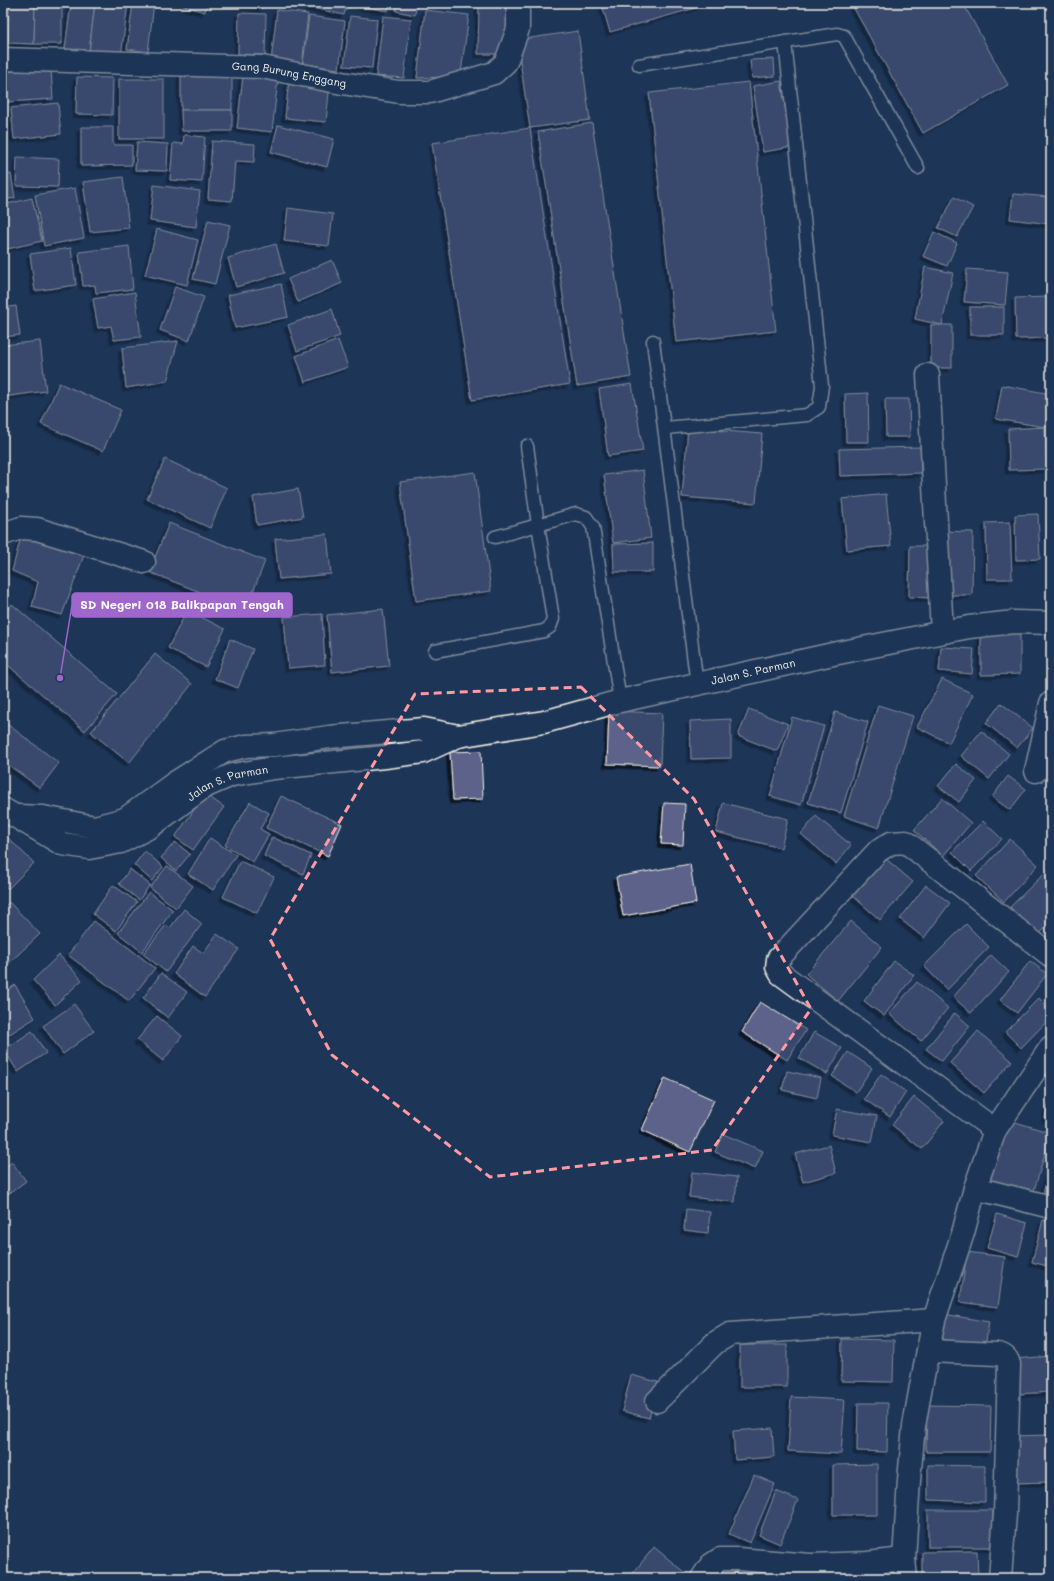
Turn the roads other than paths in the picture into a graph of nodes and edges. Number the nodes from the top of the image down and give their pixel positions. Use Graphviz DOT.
graph roads {
  1 [pos="517,3"];
  2 [pos="785,42"];
  3 [pos="3,59"];
  4 [pos="639,65"];
  5 [pos="918,168"];
  6 [pos="653,341"];
  7 [pos="928,375"];
  8 [pos="665,428"];
  9 [pos="527,446"];
  10 [pos="538,525"];
  11 [pos="3,534"];
  12 [pos="495,537"];
  13 [pos="144,562"];
  14 [pos="1051,623"];
  15 [pos="942,632"];
  16 [pos="435,651"];
  17 [pos="697,684"];
  18 [pos="620,701"];
  19 [pos="1051,703"];
  20 [pos="1036,771"];
  21 [pos="9,813"];
  22 [pos="1051,956"];
  23 [pos="1051,1047"];
  24 [pos="995,1130"];
  25 [pos="975,1188"];
  26 [pos="1051,1207"];
  27 [pos="934,1320"];
  28 [pos="928,1351"];
  29 [pos="657,1401"];
  30 [pos="905,1568"];
  31 [pos="861,1570"];
  32 [pos="702,1578"];
  33 [pos="1000,1578"];
  1 -- 3 [label="street, Gang Burung Enggang"];
  2 -- 4 [label="lane"];
  2 -- 5 [label="lane"];
  2 -- 8 [label="lane"];
  6 -- 8 [label="lane"];
  7 -- 15 [label="street"];
  8 -- 17 [label="lane"];
  9 -- 10 [label="lane"];
  10 -- 12 [label="lane"];
  10 -- 16 [label="lane"];
  10 -- 18 [label="lane"];
  11 -- 13 [label="street"];
  14 -- 15 [label="street, Jalan S. Parman"];
  15 -- 17 [label="street, Jalan S. Parman"];
  17 -- 18 [label="street, Jalan S. Parman"];
  18 -- 21 [label="street, Jalan S. Parman"];
  19 -- 20 [label="street"];
  22 -- 24 [label="street"];
  23 -- 24 [label="street"];
  24 -- 25 [label="street"];
  25 -- 26 [label="street"];
  25 -- 27 [label="street"];
  27 -- 28 [label="street"];
  27 -- 29 [label="street"];
  28 -- 30 [label="street"];
  28 -- 33 [label="street"];
  30 -- 31 [label="street"];
  31 -- 32 [label="street"];
}
